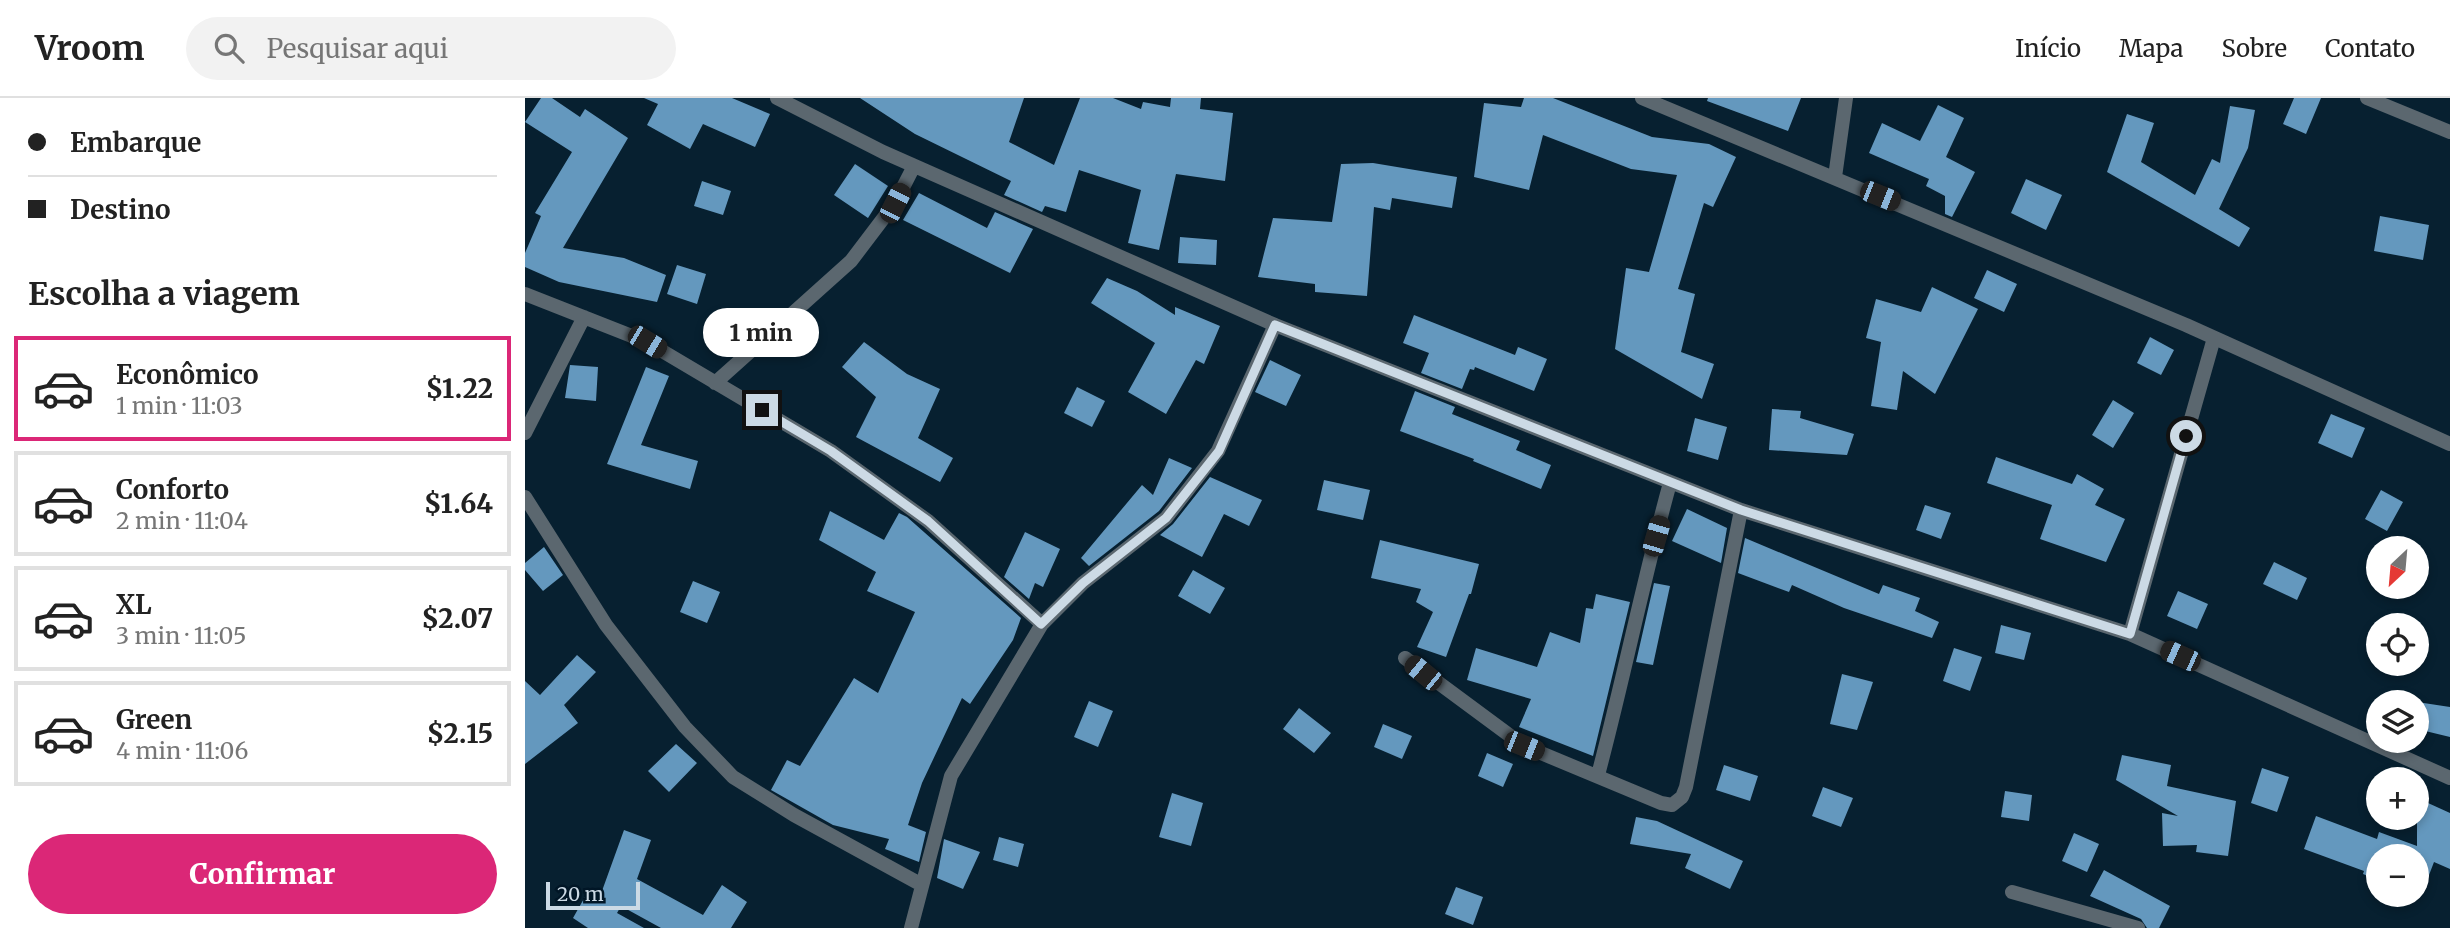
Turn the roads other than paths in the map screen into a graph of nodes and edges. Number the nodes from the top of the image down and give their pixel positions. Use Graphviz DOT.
graph roads {
  1 [pos="777,98"];
  2 [pos="1642,98"];
  3 [pos="1846,98"];
  4 [pos="2367,98"];
  5 [pos="2450,132"];
  6 [pos="914,166"];
  7 [pos="1835,177"];
  8 [pos="525,294"];
  9 [pos="584,317"];
  10 [pos="1275,325"];
  11 [pos="2214,338"];
  12 [pos="715,383"];
  13 [pos="525,433"];
  14 [pos="2450,444"];
  15 [pos="1670,483"];
  16 [pos="525,497"];
  17 [pos="1741,510"];
  18 [pos="1041,624"];
  19 [pos="2130,634"];
  20 [pos="1405,658"];
  21 [pos="1598,775"];
  22 [pos="2450,778"];
  23 [pos="922,885"];
  24 [pos="2012,892"];
  25 [pos="911,928"];
  26 [pos="2138,928"];
  1 -- 6 [label="street"];
  2 -- 7 [label="street"];
  3 -- 7 [label="street"];
  4 -- 5 [label="street"];
  6 -- 10 [label="street"];
  6 -- 12 [label="street"];
  7 -- 11 [label="street"];
  8 -- 9 [label="street"];
  9 -- 12 [label="street"];
  9 -- 13 [label="street"];
  10 -- 15 [label="street"];
  10 -- 18 [label="street"];
  11 -- 14 [label="street"];
  11 -- 19 [label="street"];
  12 -- 18 [label="street"];
  15 -- 17 [label="street"];
  15 -- 21 [label="street"];
  16 -- 23 [label="street"];
  17 -- 19 [label="street"];
  17 -- 21 [label="street"];
  18 -- 23 [label="street"];
  19 -- 22 [label="street"];
  20 -- 21 [label="street"];
  23 -- 25 [label="street"];
  24 -- 26 [label="street"];
}
